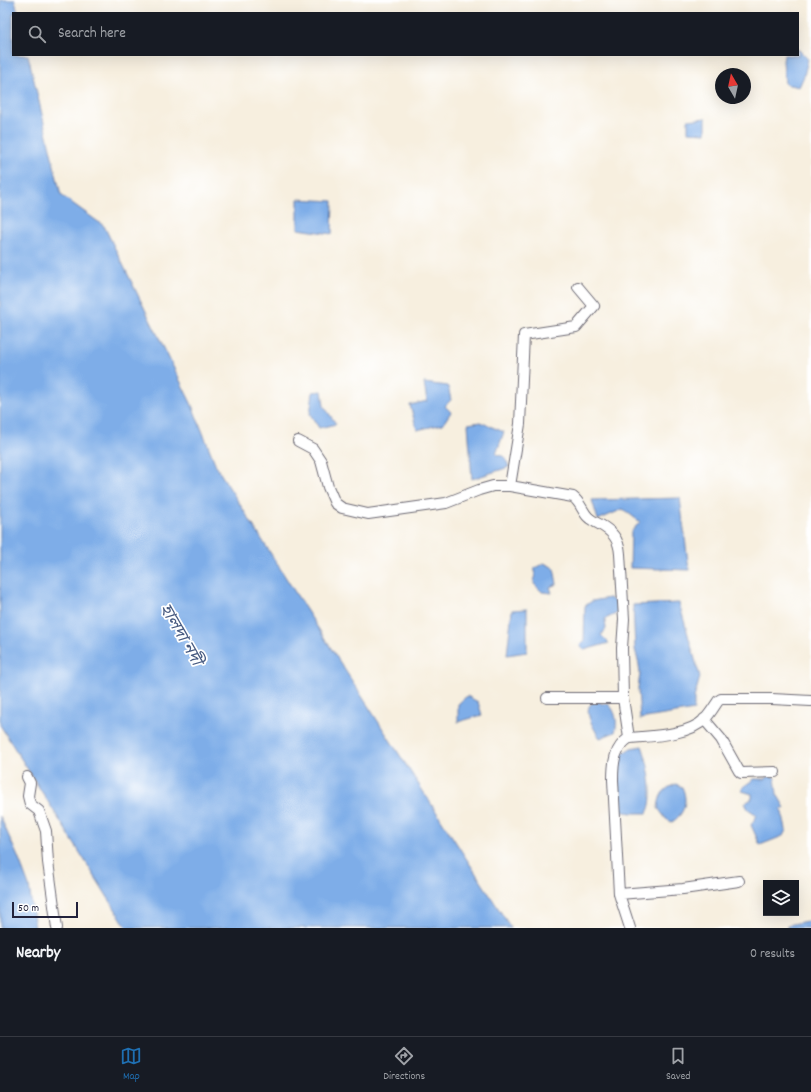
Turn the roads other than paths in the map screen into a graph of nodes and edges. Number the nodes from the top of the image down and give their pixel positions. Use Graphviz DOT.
graph roads {
  1 [pos="578,287"];
  2 [pos="298,441"];
  3 [pos="510,486"];
  4 [pos="547,698"];
  5 [pos="623,698"];
  6 [pos="811,701"];
  7 [pos="704,720"];
  8 [pos="629,738"];
  9 [pos="775,772"];
  10 [pos="27,777"];
  11 [pos="739,881"];
  12 [pos="619,894"];
  13 [pos="57,928"];
  14 [pos="630,928"];
  1 -- 3 [label="street"];
  2 -- 3 [label="street"];
  3 -- 5 [label="street"];
  4 -- 5 [label="street"];
  5 -- 8 [label="street"];
  6 -- 7 [label="street"];
  7 -- 8 [label="street"];
  7 -- 9 [label="street"];
  8 -- 12 [label="street"];
  10 -- 13 [label="street"];
  11 -- 12 [label="street"];
  12 -- 14 [label="street"];
}
